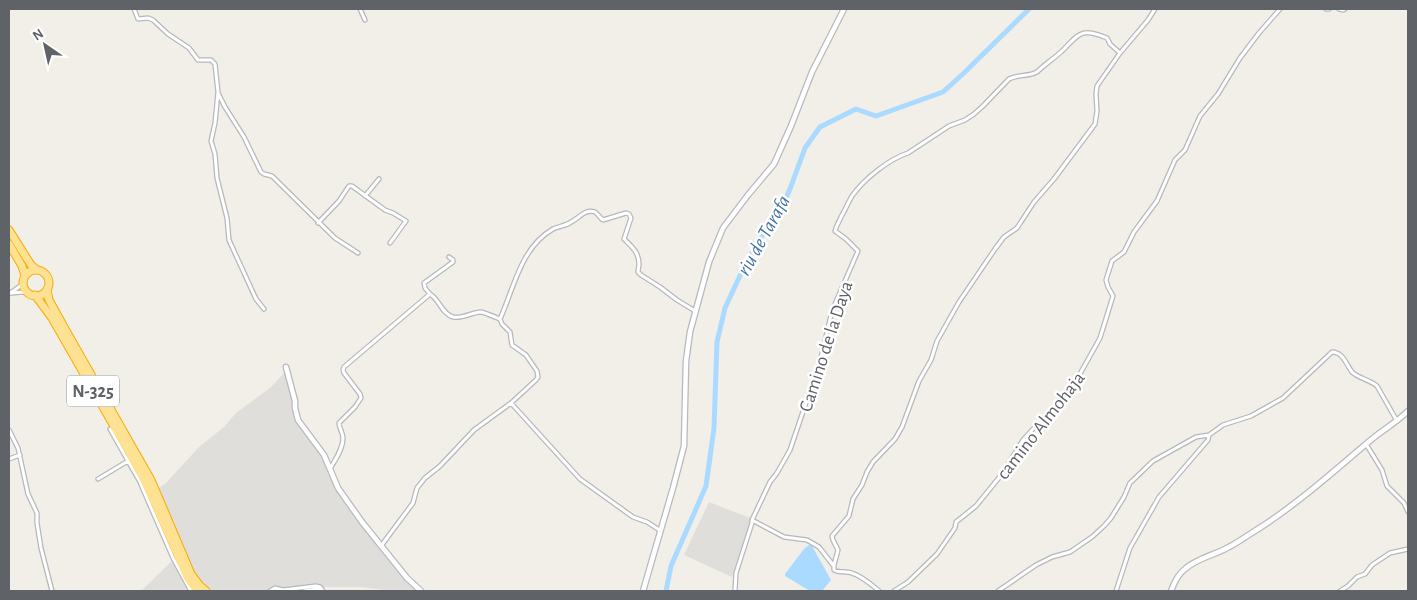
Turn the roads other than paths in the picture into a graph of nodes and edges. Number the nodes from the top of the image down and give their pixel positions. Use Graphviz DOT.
graph roads {
  1 [pos="134,9"];
  2 [pos="360,9"];
  3 [pos="844,9"];
  4 [pos="1156,9"];
  5 [pos="1280,9"];
  6 [pos="1339,9"];
  7 [pos="1345,9"];
  8 [pos="365,20"];
  9 [pos="1120,53"];
  10 [pos="218,92"];
  11 [pos="379,180"];
  12 [pos="365,196"];
  13 [pos="318,223"];
  14 [pos="9,230"];
  15 [pos="11,243"];
  16 [pos="390,243"];
  17 [pos="358,253"];
  18 [pos="449,257"];
  19 [pos="37,270"];
  20 [pos="25,276"];
  21 [pos="23,284"];
  22 [pos="47,289"];
  23 [pos="10,293"];
  24 [pos="31,294"];
  25 [pos="430,294"];
  26 [pos="264,309"];
  27 [pos="696,312"];
  28 [pos="500,319"];
  29 [pos="286,367"];
  30 [pos="511,403"];
  31 [pos="1408,411"];
  32 [pos="1398,421"];
  33 [pos="110,429"];
  34 [pos="9,430"];
  35 [pos="1209,436"];
  36 [pos="1366,444"];
  37 [pos="20,455"];
  38 [pos="9,459"];
  39 [pos="128,461"];
  40 [pos="330,469"];
  41 [pos="98,479"];
  42 [pos="1408,512"];
  43 [pos="752,520"];
  44 [pos="661,531"];
  45 [pos="381,546"];
  46 [pos="1408,549"];
  47 [pos="834,565"];
  48 [pos="52,591"];
  49 [pos="192,591"];
  50 [pos="197,591"];
  51 [pos="206,591"];
  52 [pos="270,591"];
  53 [pos="280,591"];
  54 [pos="304,591"];
  55 [pos="323,591"];
  56 [pos="421,591"];
  57 [pos="643,591"];
  58 [pos="735,591"];
  59 [pos="879,591"];
  60 [pos="894,591"];
  61 [pos="998,591"];
  62 [pos="1116,591"];
  63 [pos="1171,591"];
  64 [pos="1340,591"];
  1 -- 10 [label="street"];
  2 -- 8 [label="street"];
  3 -- 27 [label="main road"];
  4 -- 9 [label="street"];
  5 -- 60 [label="street, camino Almohaja"];
  6 -- 7 [label="street"];
  9 -- 43 [label="street, Camino de la Daya"];
  9 -- 47 [label="street"];
  10 -- 13 [label="street"];
  10 -- 26 [label="street"];
  11 -- 12 [label="street"];
  12 -- 13 [label="street"];
  12 -- 16 [label="street"];
  13 -- 17 [label="street"];
  14 -- 15 [label="highway, N-325"];
  15 -- 19 [label="highway, N-325"];
  15 -- 20 [label="highway, N-325"];
  18 -- 25 [label="street"];
  19 -- 20 [label="highway"];
  19 -- 22 [label="highway, N-325"];
  20 -- 21 [label="highway"];
  21 -- 23 [label="street"];
  21 -- 24 [label="highway, N-325"];
  22 -- 24 [label="highway"];
  22 -- 51 [label="highway, N-325"];
  23 -- 24 [label="street"];
  24 -- 50 [label="highway, N-325"];
  25 -- 28 [label="street"];
  25 -- 40 [label="street"];
  27 -- 28 [label="street"];
  27 -- 44 [label="main road"];
  28 -- 30 [label="street"];
  29 -- 40 [label="main road"];
  30 -- 44 [label="street"];
  30 -- 45 [label="street"];
  31 -- 32 [label="main road"];
  32 -- 35 [label="street"];
  32 -- 36 [label="main road"];
  33 -- 39 [label="street"];
  34 -- 37 [label="street"];
  35 -- 61 [label="street"];
  35 -- 62 [label="street"];
  36 -- 42 [label="street"];
  36 -- 63 [label="main road"];
  37 -- 38 [label="street"];
  37 -- 48 [label="street"];
  39 -- 41 [label="street"];
  39 -- 49 [label="street"];
  40 -- 45 [label="main road"];
  43 -- 47 [label="street"];
  43 -- 58 [label="street, Camino de la Daya"];
  44 -- 57 [label="main road"];
  45 -- 56 [label="main road"];
  46 -- 64 [label="street"];
  47 -- 59 [label="street"];
  52 -- 53 [label="street"];
  53 -- 55 [label="street"];
  54 -- 55 [label="street"];
}
